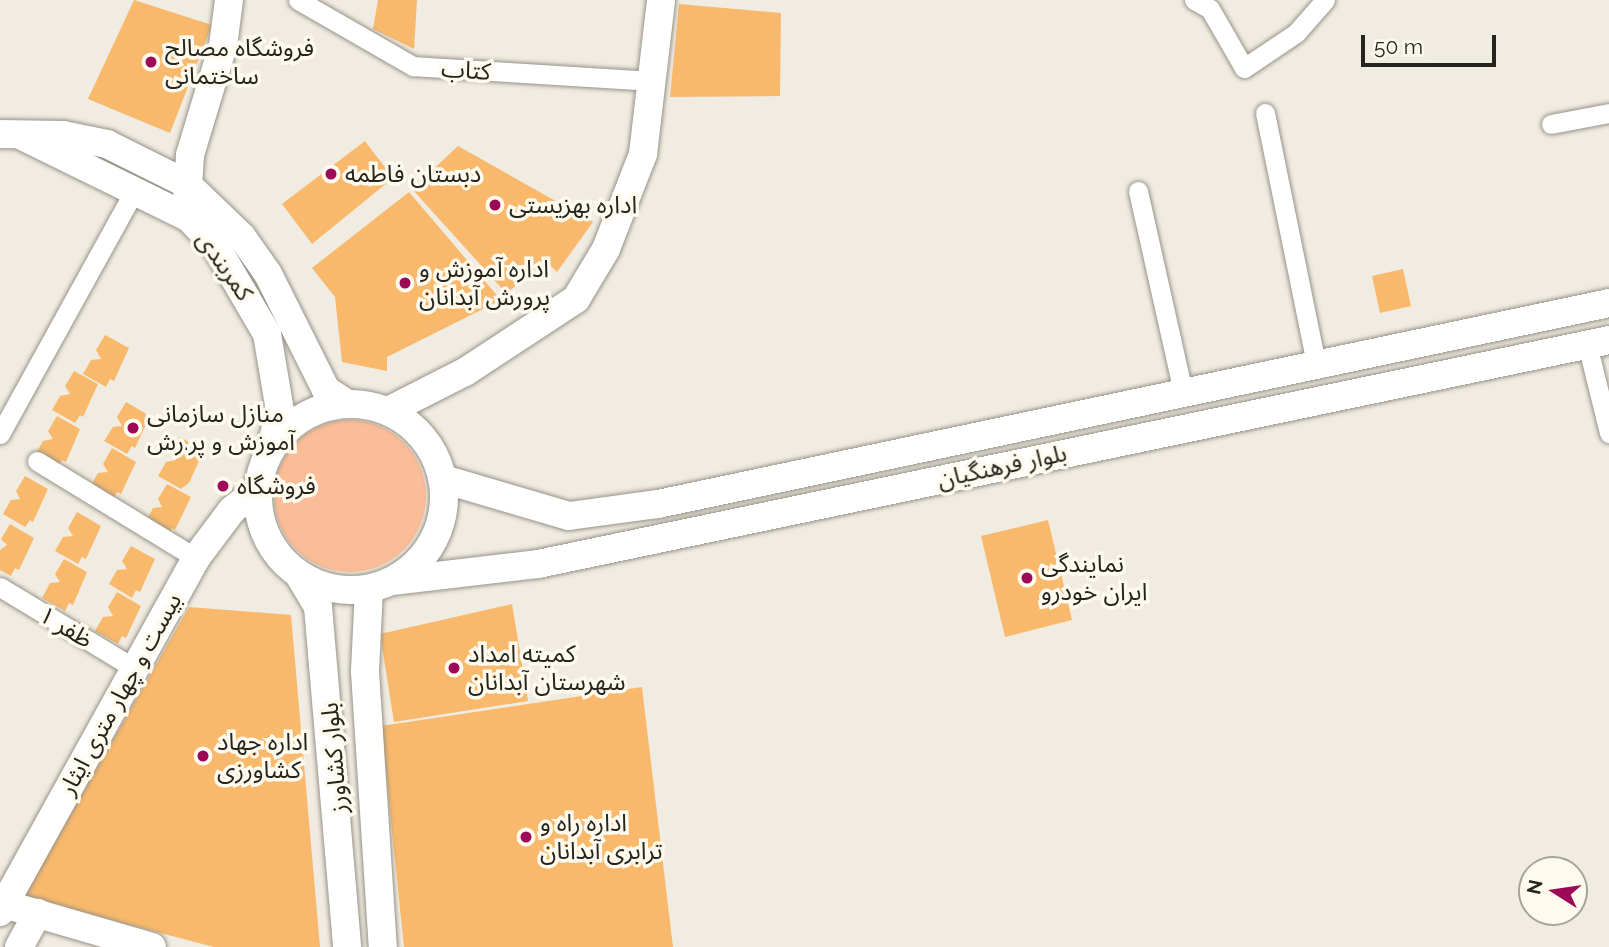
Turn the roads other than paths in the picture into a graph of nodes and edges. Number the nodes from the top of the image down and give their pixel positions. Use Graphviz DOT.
graph roads {
  1 [pos="229,0"];
  2 [pos="299,0"];
  3 [pos="661,0"];
  4 [pos="1194,0"];
  5 [pos="1325,0"];
  6 [pos="652,81"];
  7 [pos="1265,113"];
  8 [pos="1609,113"];
  9 [pos="1551,124"];
  10 [pos="11,135"];
  11 [pos="187,184"];
  12 [pos="135,189"];
  13 [pos="1138,191"];
  14 [pos="189,218"];
  15 [pos="1609,303"];
  16 [pos="1598,342"];
  17 [pos="1316,364"];
  18 [pos="1189,392"];
  19 [pos="346,403"];
  20 [pos="388,411"];
  21 [pos="1201,424"];
  22 [pos="1609,433"];
  23 [pos="0,434"];
  24 [pos="268,455"];
  25 [pos="37,461"];
  26 [pos="443,479"];
  27 [pos="258,490"];
  28 [pos="196,558"];
  29 [pos="299,575"];
  30 [pos="381,585"];
  31 [pos="0,587"];
  32 [pos="132,667"];
  33 [pos="374,786"];
  34 [pos="336,790"];
  35 [pos="377,833"];
  36 [pos="342,847"];
  37 [pos="2,908"];
  38 [pos="38,914"];
  39 [pos="19,947"];
  40 [pos="152,947"];
  41 [pos="346,947"];
  42 [pos="383,947"];
  1 -- 11 [label="main road"];
  2 -- 6 [label="street, کتاب"];
  3 -- 6 [label="main road"];
  4 -- 5 [label="street"];
  6 -- 20 [label="main road"];
  7 -- 17 [label="street"];
  8 -- 9 [label="street"];
  10 -- 11 [label="main road, کمربندی"];
  10 -- 12 [label="main road, کمربندی"];
  11 -- 14 [label="main road"];
  11 -- 19 [label="main road, کمربندی"];
  12 -- 14 [label="main road, کمربندی"];
  12 -- 23 [label="street"];
  13 -- 18 [label="street"];
  14 -- 24 [label="main road, کمربندی"];
  15 -- 17 [label="main road, بلوار فرهنگیان"];
  16 -- 21 [label="main road, بلوار فرهنگیان"];
  16 -- 22 [label="street"];
  17 -- 18 [label="main road, بلوار فرهنگیان"];
  18 -- 21 [label="main road"];
  18 -- 26 [label="main road, بلوار فرهنگیان"];
  19 -- 20 [label="main road"];
  19 -- 24 [label="main road"];
  20 -- 26 [label="main road"];
  21 -- 30 [label="main road, بلوار فرهنگیان"];
  24 -- 27 [label="main road"];
  25 -- 28 [label="street"];
  26 -- 30 [label="main road"];
  27 -- 28 [label="main road, بیست و چهار متری ایثار"];
  27 -- 29 [label="main road"];
  28 -- 32 [label="main road, بیست و چهار متری ایثار"];
  29 -- 30 [label="main road"];
  29 -- 34 [label="main road, بلوار کشاورز"];
  30 -- 33 [label="main road, بلوار کشاورز"];
  31 -- 32 [label="street, ظفر ۱"];
  32 -- 37 [label="main road, بیست و چهار متری ایثار"];
  33 -- 34 [label="main road"];
  33 -- 35 [label="main road, بلوار کشاورز"];
  34 -- 36 [label="main road, بلوار کشاورز"];
  35 -- 36 [label="main road"];
  35 -- 42 [label="main road, بلوار کشاورز"];
  36 -- 41 [label="main road, بلوار کشاورز"];
  37 -- 38 [label="main road"];
  38 -- 39 [label="main road"];
  38 -- 40 [label="main road"];
}
